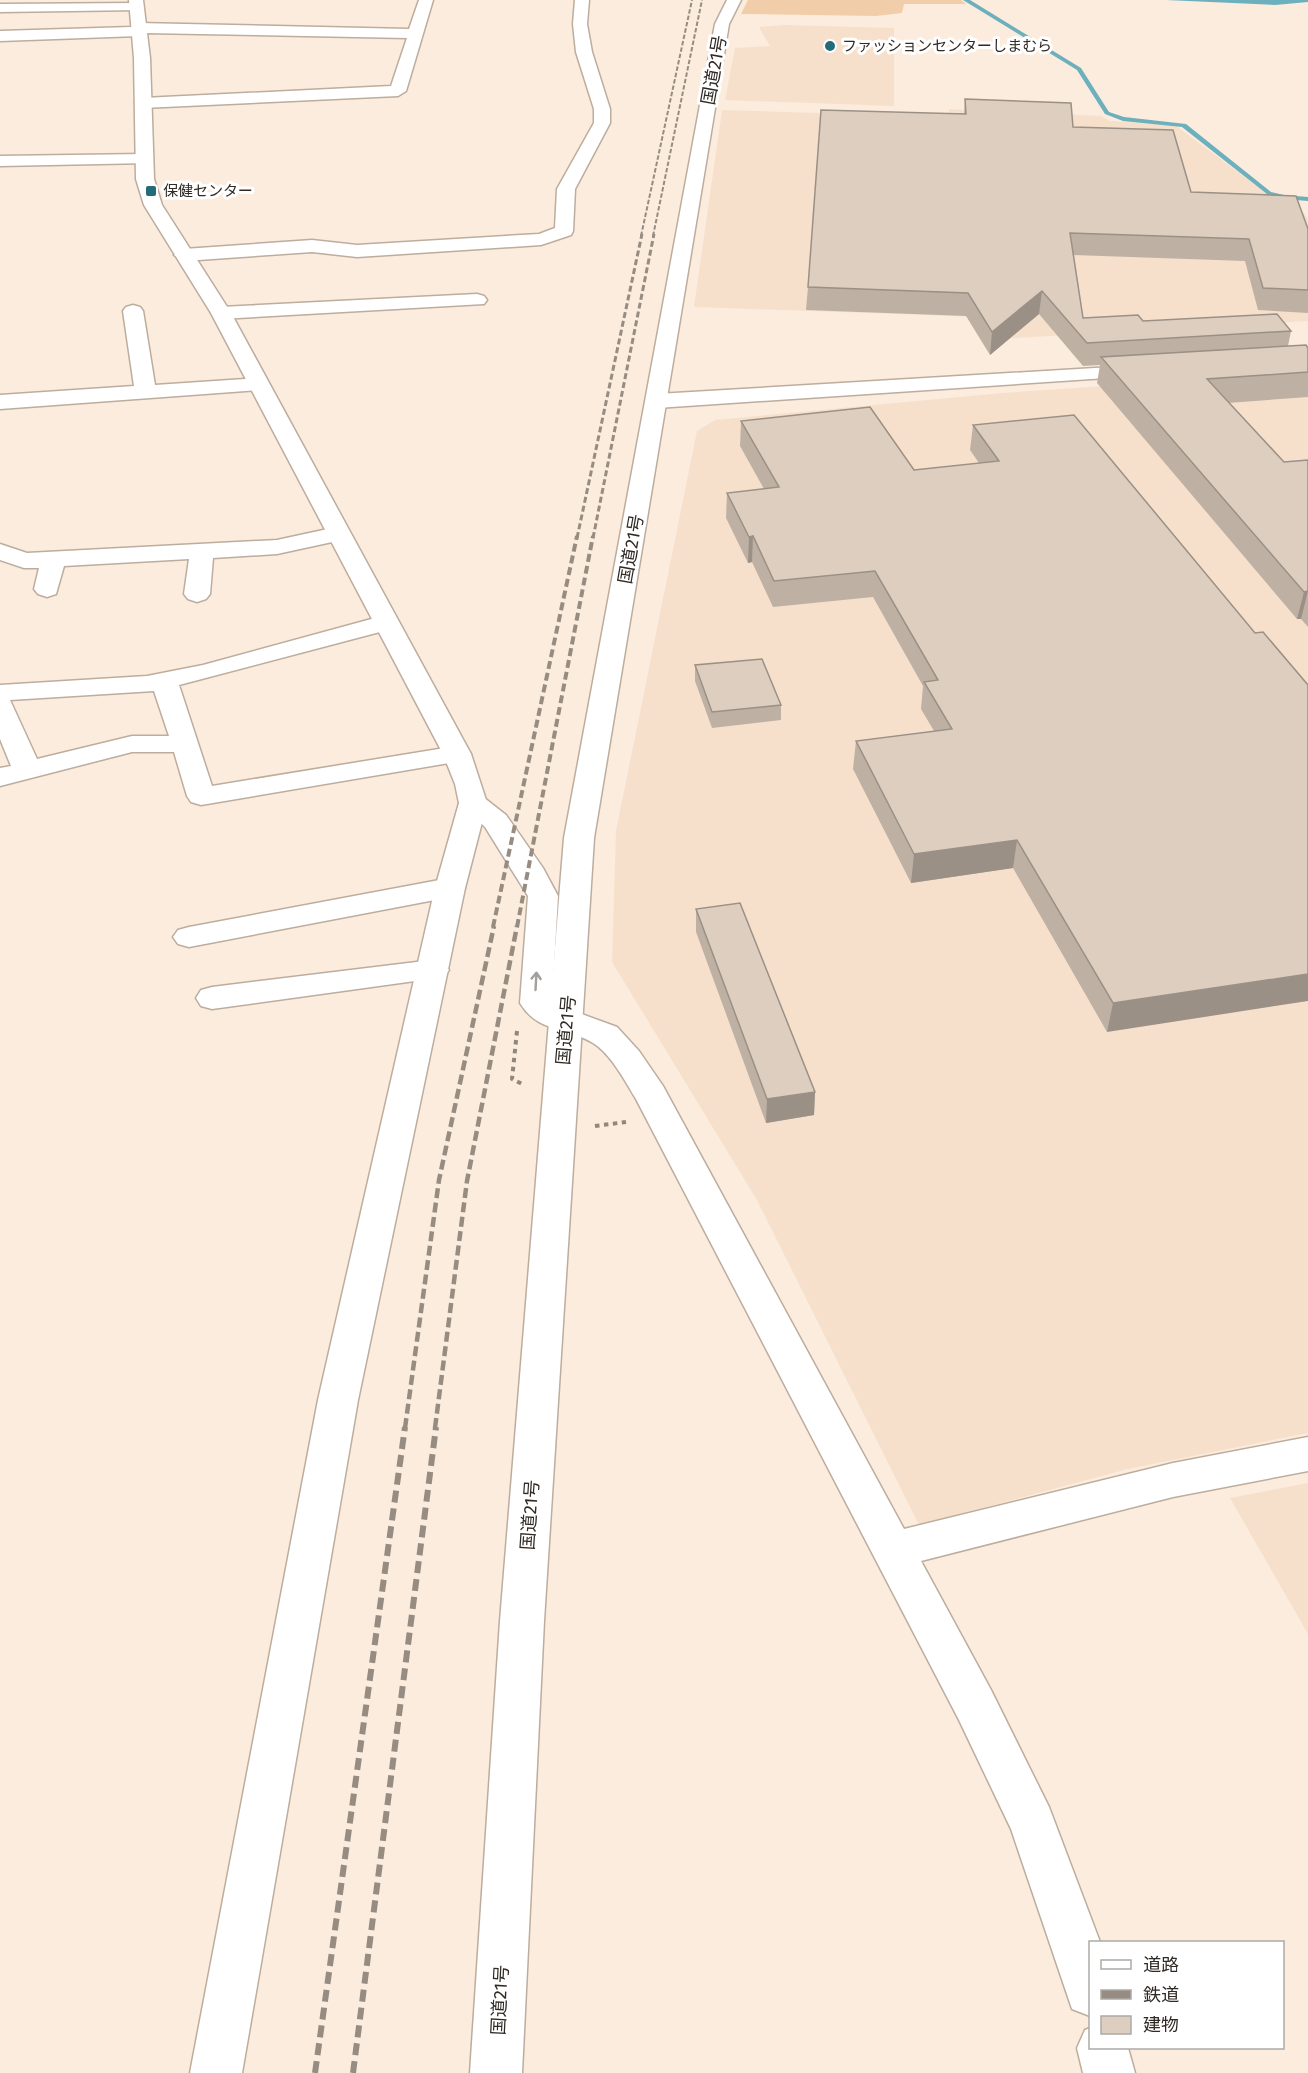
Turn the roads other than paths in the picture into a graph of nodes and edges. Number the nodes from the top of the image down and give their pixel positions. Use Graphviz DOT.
graph roads {
  1 [pos="426,0"];
  2 [pos="582,0"];
  3 [pos="734,0"];
  4 [pos="136,4"];
  5 [pos="0,8"];
  6 [pos="139,29"];
  7 [pos="416,34"];
  8 [pos="0,36"];
  9 [pos="143,103"];
  10 [pos="144,159"];
  11 [pos="0,161"];
  12 [pos="184,255"];
  13 [pos="477,300"];
  14 [pos="133,311"];
  15 [pos="221,313"];
  16 [pos="1167,370"];
  17 [pos="258,384"];
  18 [pos="146,393"];
  19 [pos="657,401"];
  20 [pos="0,402"];
  21 [pos="337,534"];
  22 [pos="0,551"];
  23 [pos="202,551"];
  24 [pos="53,560"];
  25 [pos="47,589"];
  26 [pos="197,594"];
  27 [pos="386,623"];
  28 [pos="164,681"];
  29 [pos="0,693"];
  30 [pos="0,706"];
  31 [pos="186,744"];
  32 [pos="457,754"];
  33 [pos="27,770"];
  34 [pos="0,777"];
  35 [pos="473,803"];
  36 [pos="450,888"];
  37 [pos="189,937"];
  38 [pos="433,970"];
  39 [pos="212,998"];
  40 [pos="567,1020"];
  41 [pos="1308,1454"];
  42 [pos="894,1550"];
  43 [pos="1089,1986"];
  44 [pos="1103,2049"];
  45 [pos="216,2073"];
  46 [pos="496,2073"];
  47 [pos="1109,2073"];
  1 -- 7 [label="main road"];
  2 -- 12 [label="main road"];
  3 -- 19 [label="main road, 国道21号"];
  4 -- 5 [label="main road"];
  4 -- 6 [label="main road"];
  6 -- 7 [label="main road"];
  6 -- 8 [label="main road"];
  6 -- 9 [label="main road"];
  7 -- 9 [label="main road"];
  9 -- 10 [label="main road"];
  10 -- 11 [label="main road"];
  10 -- 12 [label="main road"];
  12 -- 15 [label="main road"];
  13 -- 15 [label="main road"];
  14 -- 18 [label="main road"];
  15 -- 17 [label="main road"];
  16 -- 19 [label="main road"];
  17 -- 18 [label="main road"];
  17 -- 21 [label="main road"];
  18 -- 20 [label="main road"];
  19 -- 40 [label="main road, 国道21号"];
  21 -- 23 [label="main road"];
  21 -- 27 [label="main road"];
  22 -- 24 [label="main road"];
  23 -- 24 [label="main road"];
  23 -- 26 [label="main road"];
  24 -- 25 [label="main road"];
  27 -- 28 [label="main road"];
  27 -- 32 [label="main road"];
  28 -- 29 [label="main road"];
  28 -- 31 [label="main road"];
  30 -- 33 [label="main road"];
  31 -- 32 [label="main road"];
  31 -- 33 [label="main road"];
  32 -- 35 [label="main road"];
  33 -- 34 [label="main road"];
  35 -- 36 [label="main road"];
  40 -- 35 [label="main road, one-way"];
  36 -- 37 [label="main road"];
  36 -- 38 [label="main road"];
  38 -- 39 [label="main road"];
  38 -- 45 [label="main road"];
  40 -- 42 [label="main road"];
  40 -- 46 [label="main road, 国道21号"];
  41 -- 42 [label="main road"];
  42 -- 43 [label="main road"];
  44 -- 47 [label="main road"];
}
